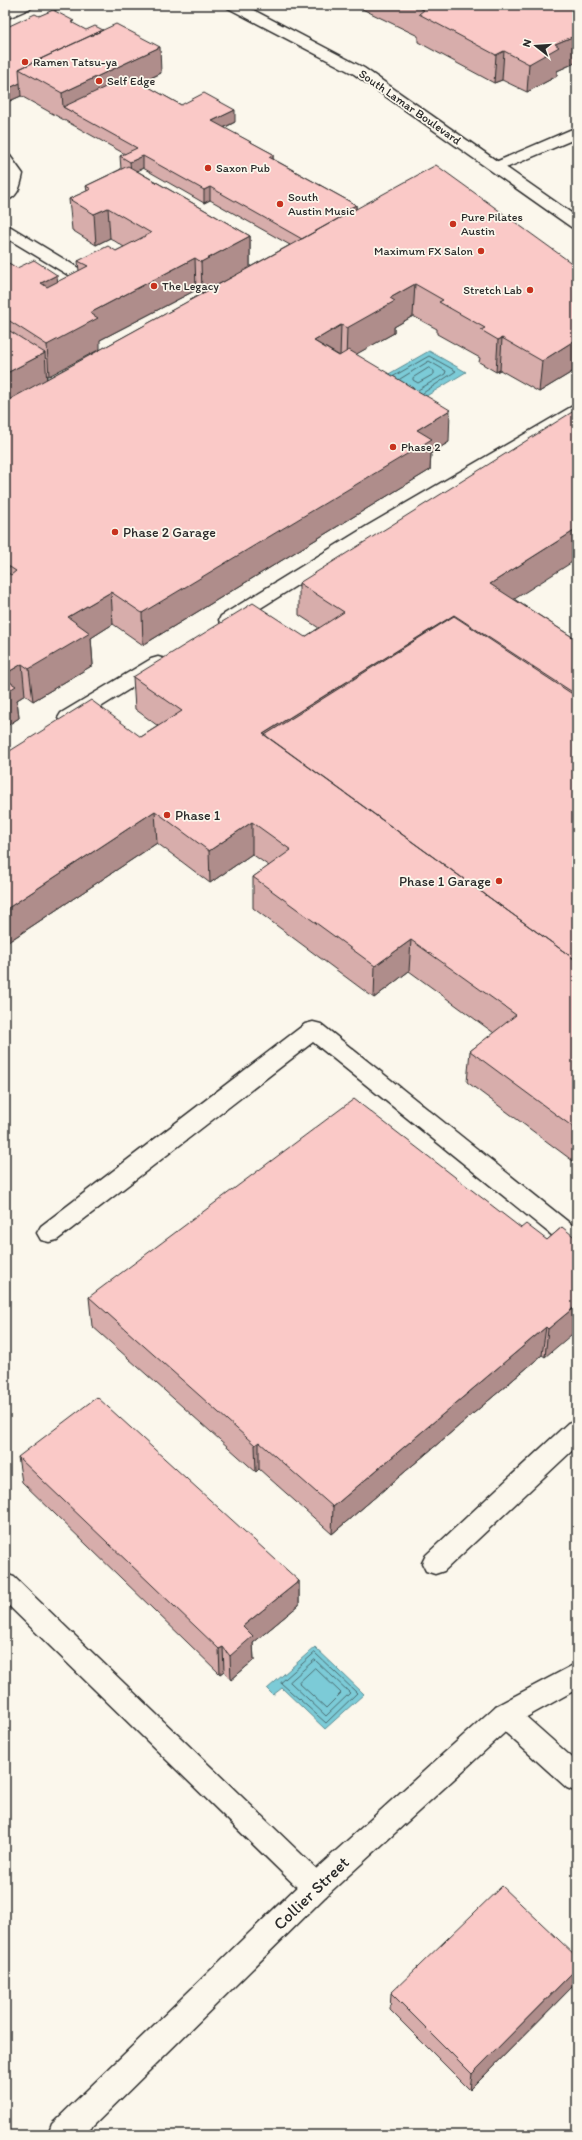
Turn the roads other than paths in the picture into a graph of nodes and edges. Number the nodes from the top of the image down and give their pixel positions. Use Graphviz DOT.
graph roads {
  1 [pos="53,5"];
  2 [pos="233,5"];
  3 [pos="5,26"];
  4 [pos="577,132"];
  5 [pos="5,159"];
  6 [pos="496,167"];
  7 [pos="5,196"];
  8 [pos="577,224"];
  9 [pos="5,230"];
  10 [pos="79,275"];
  11 [pos="577,411"];
  12 [pos="214,628"];
  13 [pos="174,653"];
  14 [pos="56,726"];
  15 [pos="49,1233"];
  16 [pos="577,1242"];
  17 [pos="577,1430"];
  18 [pos="435,1563"];
  19 [pos="5,1585"];
  20 [pos="577,1674"];
  21 [pos="505,1715"];
  22 [pos="577,1779"];
  23 [pos="316,1887"];
  24 [pos="63,2135"];
  1 -- 3 [label="main road"];
  2 -- 6 [label="main road, South Lamar Boulevard"];
  4 -- 6 [label="main road"];
  5 -- 7 [label="main road"];
  6 -- 8 [label="main road, South Lamar Boulevard"];
  9 -- 10 [label="main road"];
  11 -- 12 [label="main road"];
  13 -- 14 [label="main road"];
  15 -- 16 [label="main road"];
  17 -- 18 [label="main road"];
  19 -- 23 [label="main road"];
  20 -- 21 [label="main road, Collier Street"];
  21 -- 22 [label="main road"];
  21 -- 23 [label="main road, Collier Street"];
  23 -- 24 [label="main road, Collier Street"];
}
